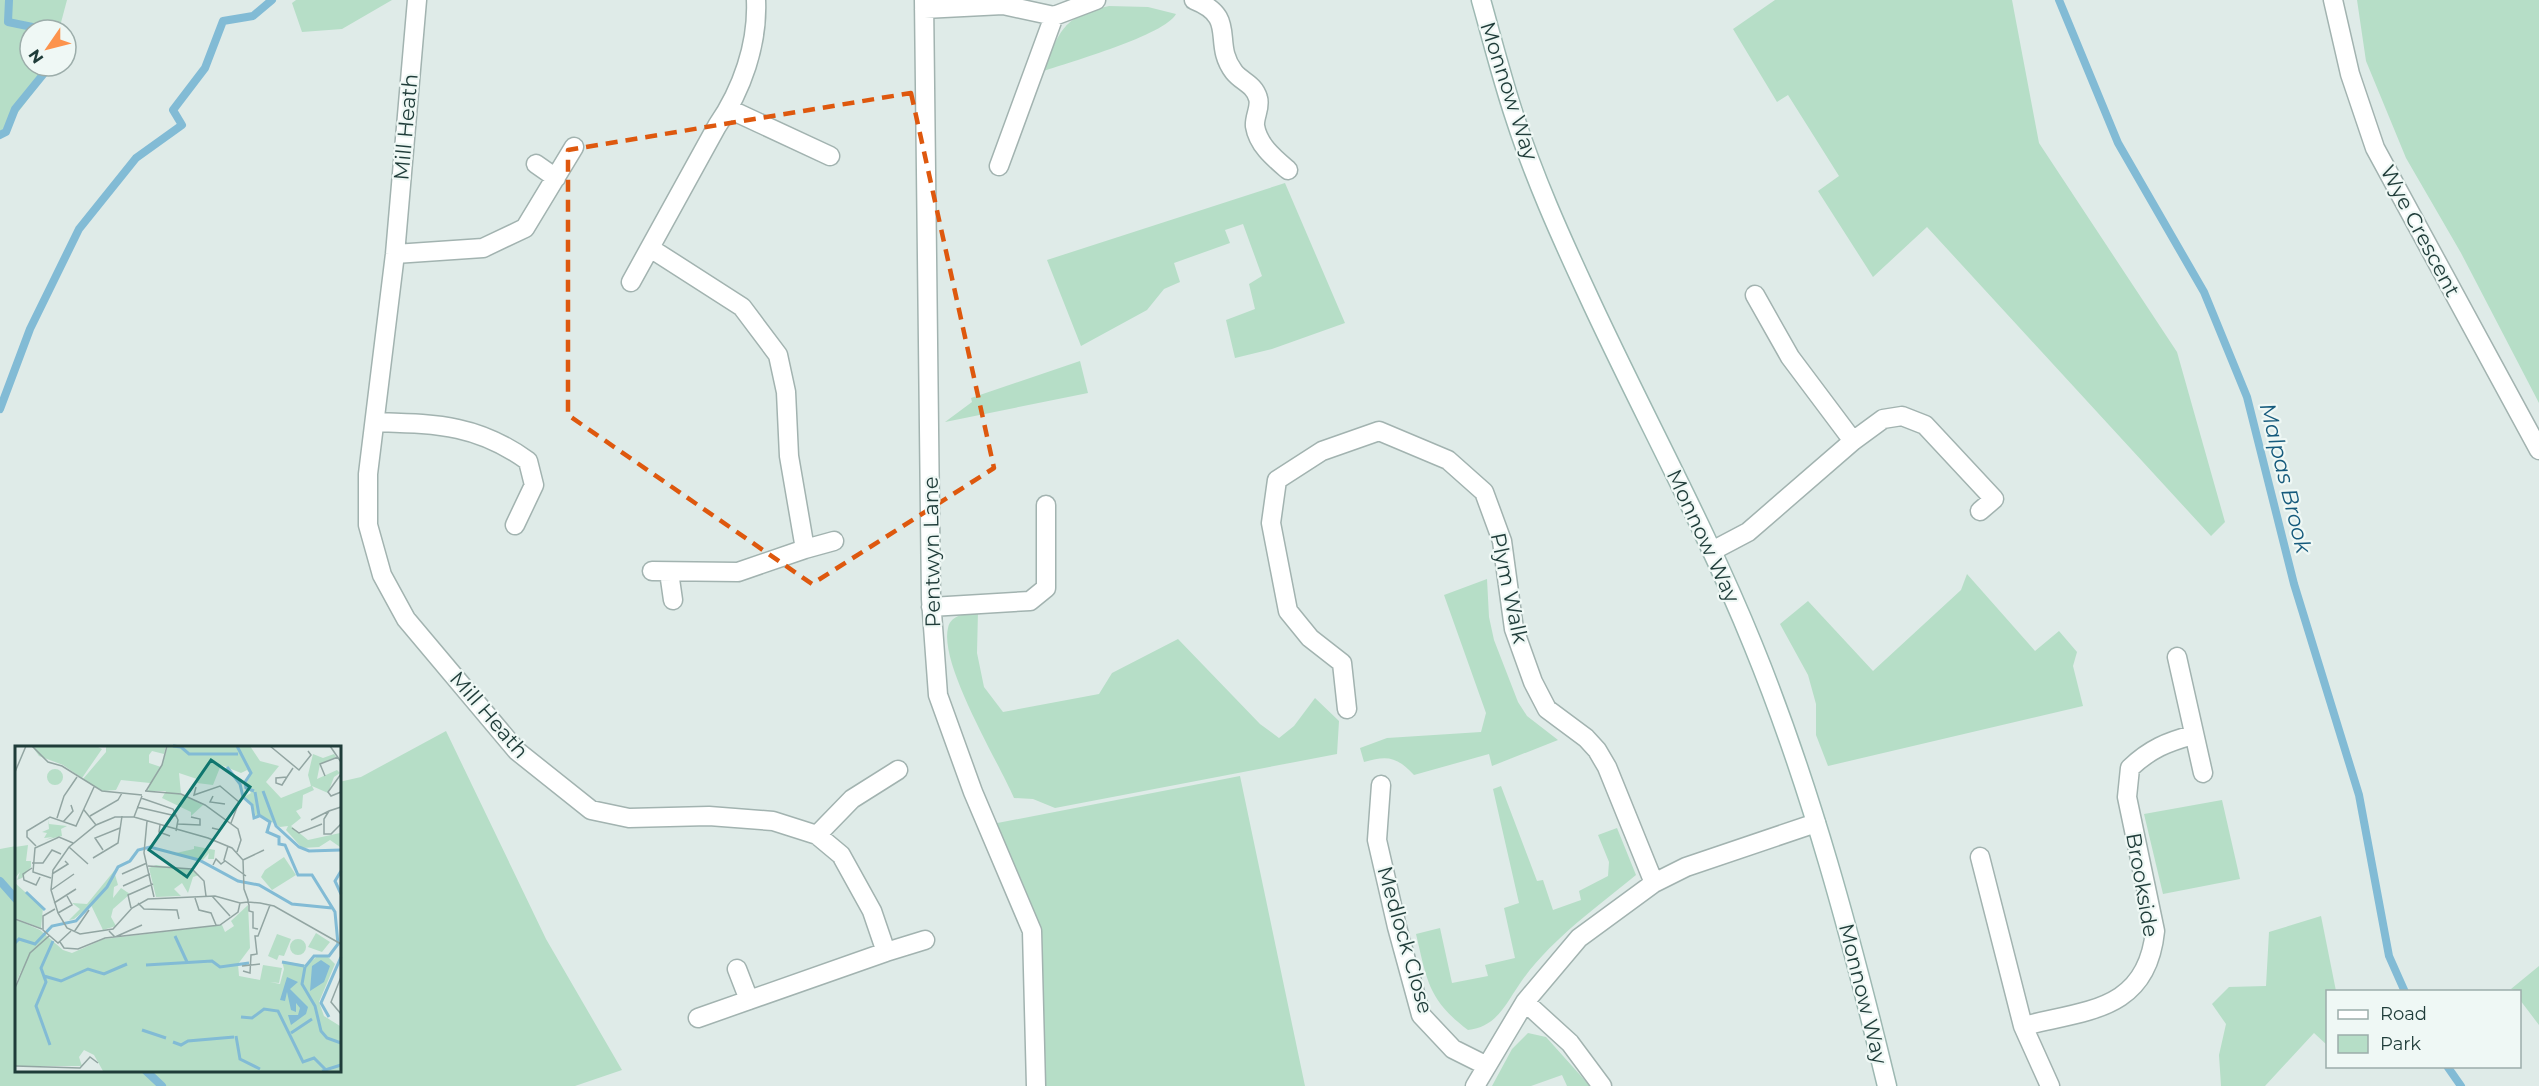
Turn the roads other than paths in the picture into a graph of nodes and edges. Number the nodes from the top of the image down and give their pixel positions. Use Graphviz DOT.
graph roads {
  1 [pos="417,0"];
  2 [pos="756,0"];
  3 [pos="1096,0"];
  4 [pos="1194,0"];
  5 [pos="1481,0"];
  6 [pos="2333,0"];
  7 [pos="924,4"];
  8 [pos="1054,16"];
  9 [pos="729,109"];
  10 [pos="574,147"];
  11 [pos="830,156"];
  12 [pos="536,164"];
  13 [pos="999,166"];
  14 [pos="1288,170"];
  15 [pos="556,178"];
  16 [pos="650,248"];
  17 [pos="395,254"];
  18 [pos="631,282"];
  19 [pos="1755,295"];
  20 [pos="376,422"];
  21 [pos="1853,441"];
  22 [pos="2539,450"];
  23 [pos="1046,505"];
  24 [pos="1980,511"];
  25 [pos="515,525"];
  26 [pos="834,541"];
  27 [pos="805,549"];
  28 [pos="1712,551"];
  29 [pos="673,600"];
  30 [pos="931,607"];
  31 [pos="2177,657"];
  32 [pos="1347,709"];
  33 [pos="2193,735"];
  34 [pos="898,770"];
  35 [pos="2203,773"];
  36 [pos="1381,785"];
  37 [pos="1816,823"];
  38 [pos="817,835"];
  39 [pos="1980,857"];
  40 [pos="1654,883"];
  41 [pos="925,940"];
  42 [pos="886,952"];
  43 [pos="737,969"];
  44 [pos="749,1000"];
  45 [pos="1526,1002"];
  46 [pos="698,1018"];
  47 [pos="2024,1026"];
  48 [pos="1485,1065"];
  49 [pos="1036,1086"];
  50 [pos="1475,1086"];
  51 [pos="1602,1086"];
  52 [pos="1887,1086"];
  53 [pos="2050,1086"];
  1 -- 17 [label="street, Mill Heath"];
  2 -- 9 [label="street"];
  3 -- 8 [label="street"];
  4 -- 14 [label="street"];
  5 -- 28 [label="street, Monnow Way"];
  6 -- 22 [label="street, Wye Crescent"];
  7 -- 8 [label="street"];
  7 -- 30 [label="street, Pentwyn Lane"];
  8 -- 13 [label="street"];
  9 -- 11 [label="street"];
  9 -- 16 [label="street"];
  10 -- 15 [label="street"];
  12 -- 15 [label="street"];
  15 -- 17 [label="street"];
  16 -- 18 [label="street"];
  16 -- 27 [label="street"];
  17 -- 20 [label="street, Mill Heath"];
  19 -- 21 [label="street"];
  20 -- 25 [label="street"];
  20 -- 38 [label="street, Mill Heath"];
  21 -- 24 [label="street"];
  21 -- 28 [label="street"];
  23 -- 30 [label="street"];
  26 -- 27 [label="street"];
  27 -- 29 [label="street"];
  28 -- 37 [label="street, Monnow Way"];
  30 -- 49 [label="street, Pentwyn Lane"];
  31 -- 33 [label="street"];
  32 -- 40 [label="street, Plym Walk"];
  33 -- 35 [label="street"];
  33 -- 47 [label="street, Brookside"];
  34 -- 38 [label="street"];
  36 -- 48 [label="street, Medlock Close"];
  37 -- 40 [label="street"];
  37 -- 52 [label="street, Monnow Way"];
  38 -- 42 [label="street, Mill Heath"];
  39 -- 47 [label="street"];
  40 -- 45 [label="street"];
  41 -- 42 [label="street"];
  42 -- 44 [label="street"];
  43 -- 44 [label="street"];
  44 -- 46 [label="street"];
  45 -- 48 [label="street"];
  45 -- 51 [label="street"];
  47 -- 53 [label="street"];
  48 -- 50 [label="street"];
}
